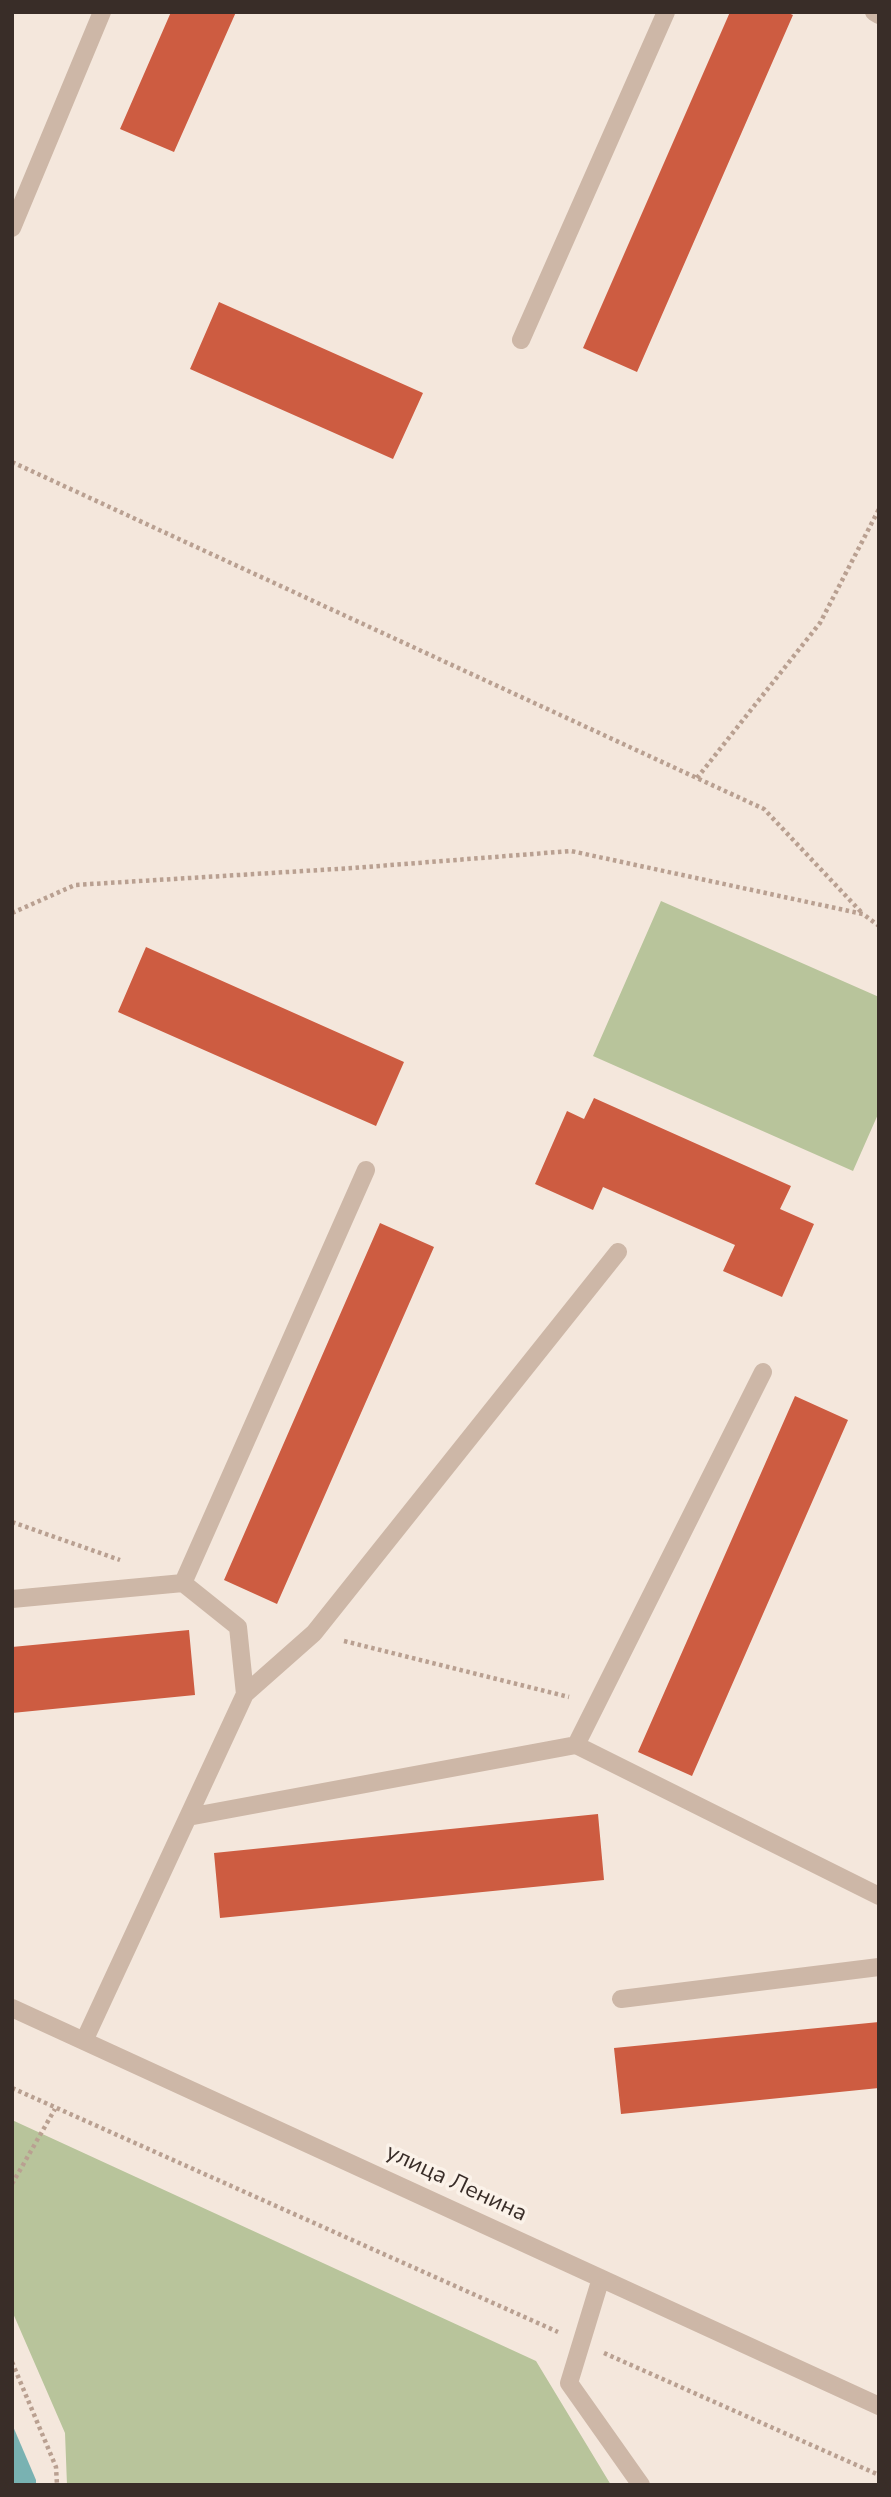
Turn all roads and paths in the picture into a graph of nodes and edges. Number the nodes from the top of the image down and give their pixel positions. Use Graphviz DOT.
graph roads {
  1 [pos="102,12"];
  2 [pos="666,12"];
  3 [pos="874,12"];
  4 [pos="879,15"];
  5 [pos="12,228"];
  6 [pos="521,340"];
  7 [pos="12,462"];
  8 [pos="879,509"];
  9 [pos="697,778"];
  10 [pos="12,913"];
  11 [pos="863,914"];
  12 [pos="879,926"];
  13 [pos="366,1170"];
  14 [pos="618,1252"];
  15 [pos="764,1371"];
  16 [pos="12,1522"];
  17 [pos="130,1564"];
  18 [pos="183,1583"];
  19 [pos="12,1599"];
  20 [pos="314,1633"];
  21 [pos="245,1694"];
  22 [pos="597,1704"];
  23 [pos="576,1745"];
  24 [pos="188,1817"];
  25 [pos="879,1896"];
  26 [pos="879,1967"];
  27 [pos="621,1999"];
  28 [pos="12,2008"];
  29 [pos="84,2041"];
  30 [pos="12,2088"];
  31 [pos="55,2109"];
  32 [pos="12,2184"];
  33 [pos="601,2278"];
  34 [pos="581,2343"];
  35 [pos="12,2362"];
  36 [pos="878,2404"];
  37 [pos="879,2475"];
  38 [pos="57,2485"];
  39 [pos="641,2485"];
  1 -- 5 [label="street"];
  2 -- 6 [label="street"];
  3 -- 4 [label="street"];
  7 -- 9 [label="path"];
  8 -- 9 [label="path"];
  9 -- 11 [label="path"];
  10 -- 11 [label="path"];
  11 -- 12 [label="path"];
  13 -- 18 [label="street"];
  14 -- 20 [label="street"];
  15 -- 22 [label="street"];
  16 -- 17 [label="path"];
  18 -- 19 [label="street"];
  18 -- 21 [label="street"];
  20 -- 21 [label="street"];
  20 -- 22 [label="path"];
  21 -- 24 [label="street"];
  22 -- 23 [label="street"];
  23 -- 24 [label="street"];
  23 -- 25 [label="street"];
  24 -- 29 [label="street"];
  26 -- 27 [label="street"];
  28 -- 29 [label="street, улица Ленина"];
  29 -- 33 [label="street, улица Ленина"];
  30 -- 31 [label="path"];
  31 -- 32 [label="path"];
  31 -- 34 [label="path"];
  33 -- 34 [label="street"];
  33 -- 36 [label="street, улица Ленина"];
  34 -- 37 [label="path"];
  34 -- 39 [label="street"];
  35 -- 38 [label="path"];
}
